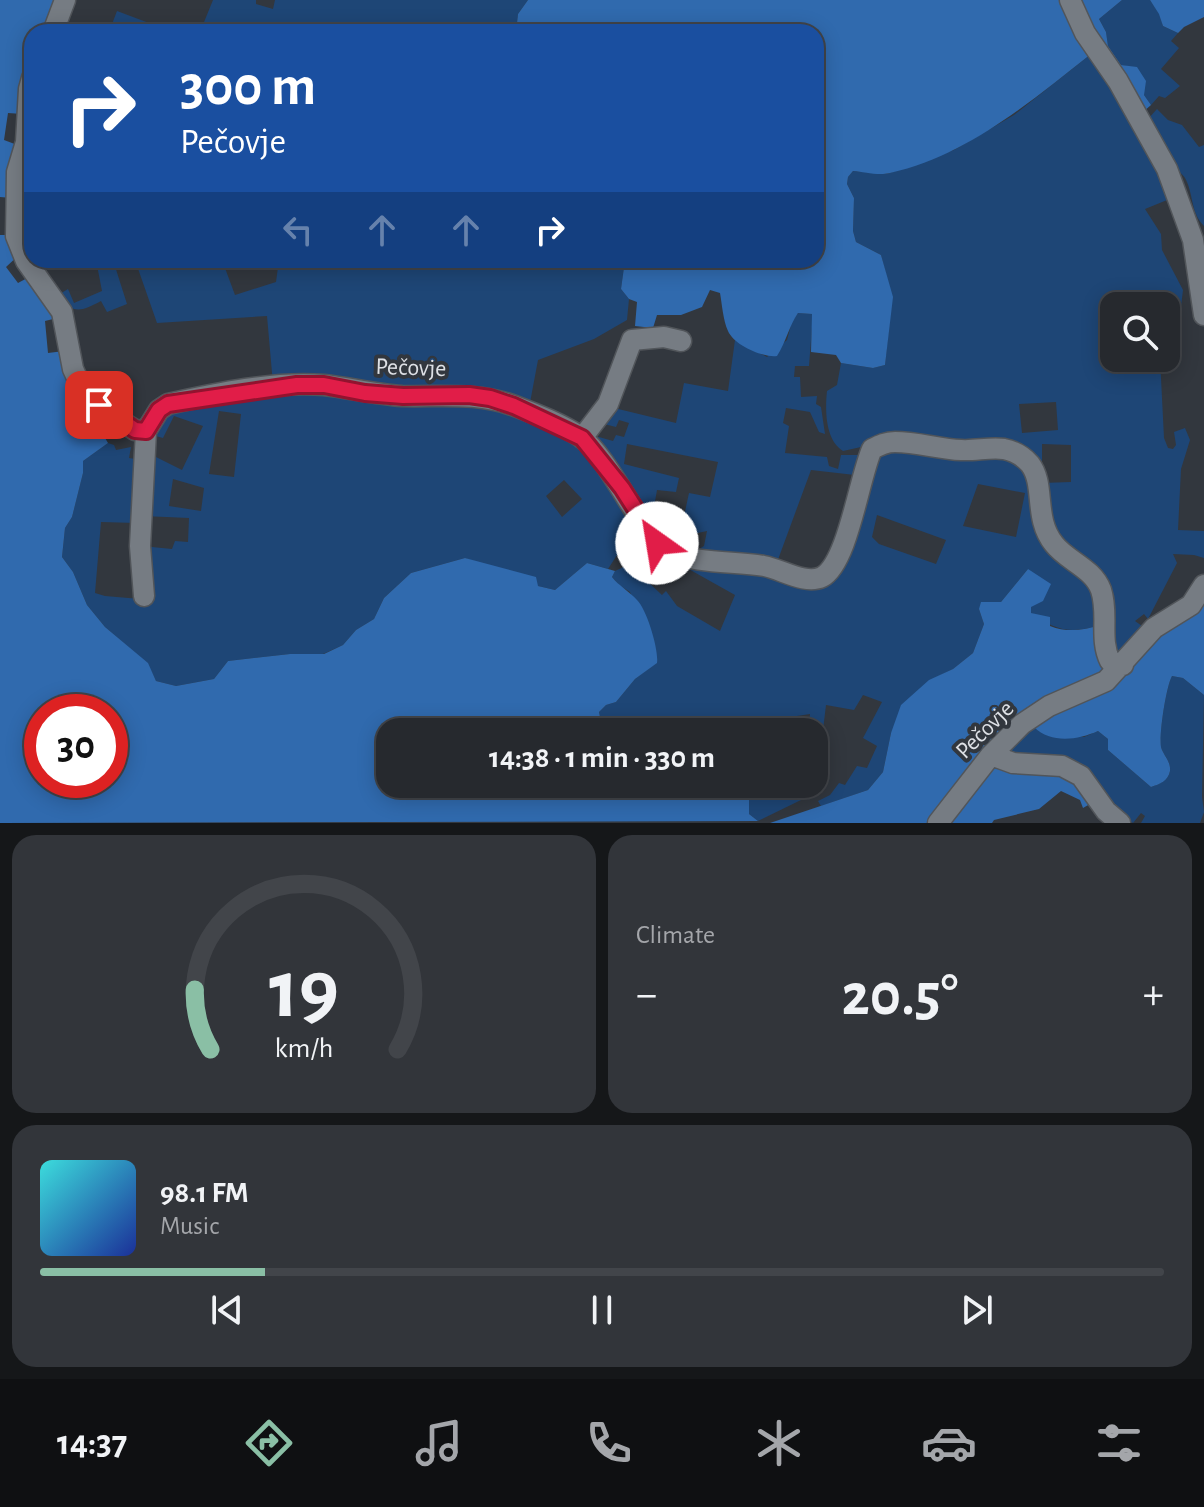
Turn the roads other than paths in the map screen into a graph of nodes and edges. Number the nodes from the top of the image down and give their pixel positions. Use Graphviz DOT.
graph roads {
  1 [pos="65,0"];
  2 [pos="1070,0"];
  3 [pos="56,24"];
  4 [pos="24,149"];
  5 [pos="24,256"];
  6 [pos="31,268"];
  7 [pos="1204,315"];
  8 [pos="681,341"];
  9 [pos="146,431"];
  10 [pos="582,438"];
  11 [pos="1204,585"];
  12 [pos="144,596"];
  13 [pos="1123,665"];
  14 [pos="991,755"];
  15 [pos="938,823"];
  16 [pos="1120,823"];
  1 -- 3 [label="street"];
  2 -- 7 [label="street"];
  4 -- 5 [label="street"];
  6 -- 9 [label="street"];
  8 -- 10 [label="street"];
  9 -- 10 [label="street, Pečovje"];
  9 -- 12 [label="street"];
  10 -- 13 [label="street, Pečovje"];
  11 -- 13 [label="street, Pečovje"];
  13 -- 14 [label="street, Pečovje"];
  14 -- 15 [label="street, Pečovje"];
  14 -- 16 [label="street"];
}
